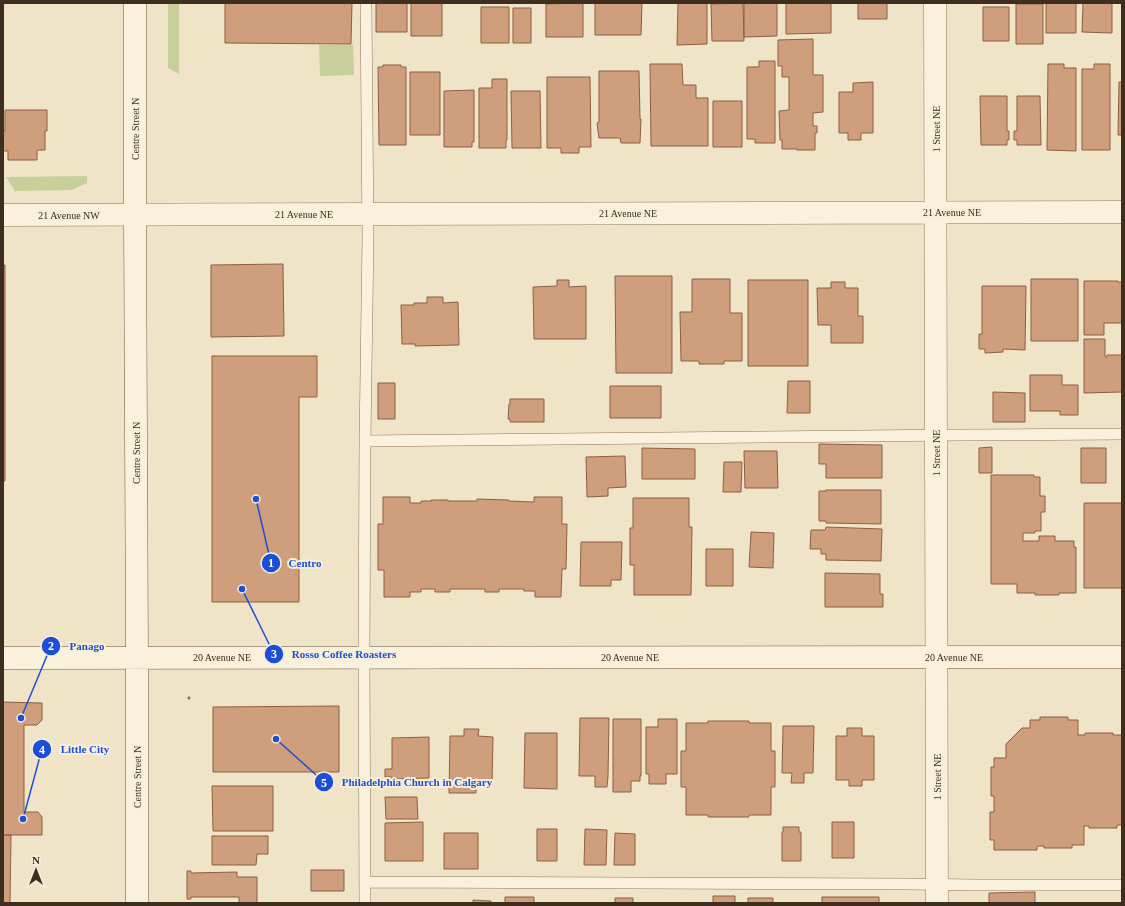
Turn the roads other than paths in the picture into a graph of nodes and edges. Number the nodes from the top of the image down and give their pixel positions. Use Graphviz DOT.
graph roads {
  1 [pos="135,3"];
  2 [pos="366,3"];
  3 [pos="935,3"];
  4 [pos="936,212"];
  5 [pos="1122,212"];
  6 [pos="368,214"];
  7 [pos="3,215"];
  8 [pos="135,215"];
  9 [pos="1122,434"];
  10 [pos="936,435"];
  11 [pos="365,441"];
  12 [pos="137,657"];
  13 [pos="364,657"];
  14 [pos="936,657"];
  15 [pos="1122,657"];
  16 [pos="3,658"];
  17 [pos="365,882"];
  18 [pos="1122,885"];
  19 [pos="937,894"];
  20 [pos="137,903"];
  21 [pos="365,903"];
  1 -- 8 [label="street, Centre Street N"];
  2 -- 6 [label="lane"];
  3 -- 4 [label="street, 1 Street NE"];
  4 -- 5 [label="street, 21 Avenue NE"];
  4 -- 6 [label="street, 21 Avenue NE"];
  4 -- 10 [label="street, 1 Street NE"];
  6 -- 8 [label="street, 21 Avenue NE"];
  6 -- 11 [label="lane"];
  7 -- 8 [label="street, 21 Avenue NW"];
  8 -- 12 [label="street, Centre Street N"];
  9 -- 10 [label="lane"];
  10 -- 11 [label="lane"];
  10 -- 14 [label="street, 1 Street NE"];
  11 -- 13 [label="lane"];
  12 -- 13 [label="street, 20 Avenue NE"];
  12 -- 16 [label="street, 20 Avenue NE"];
  12 -- 20 [label="street, Centre Street N"];
  13 -- 14 [label="street, 20 Avenue NE"];
  13 -- 17 [label="lane"];
  14 -- 15 [label="street, 20 Avenue NE"];
  14 -- 19 [label="street, 1 Street NE"];
  17 -- 19 [label="lane"];
  17 -- 21 [label="lane"];
  18 -- 19 [label="lane"];
}
